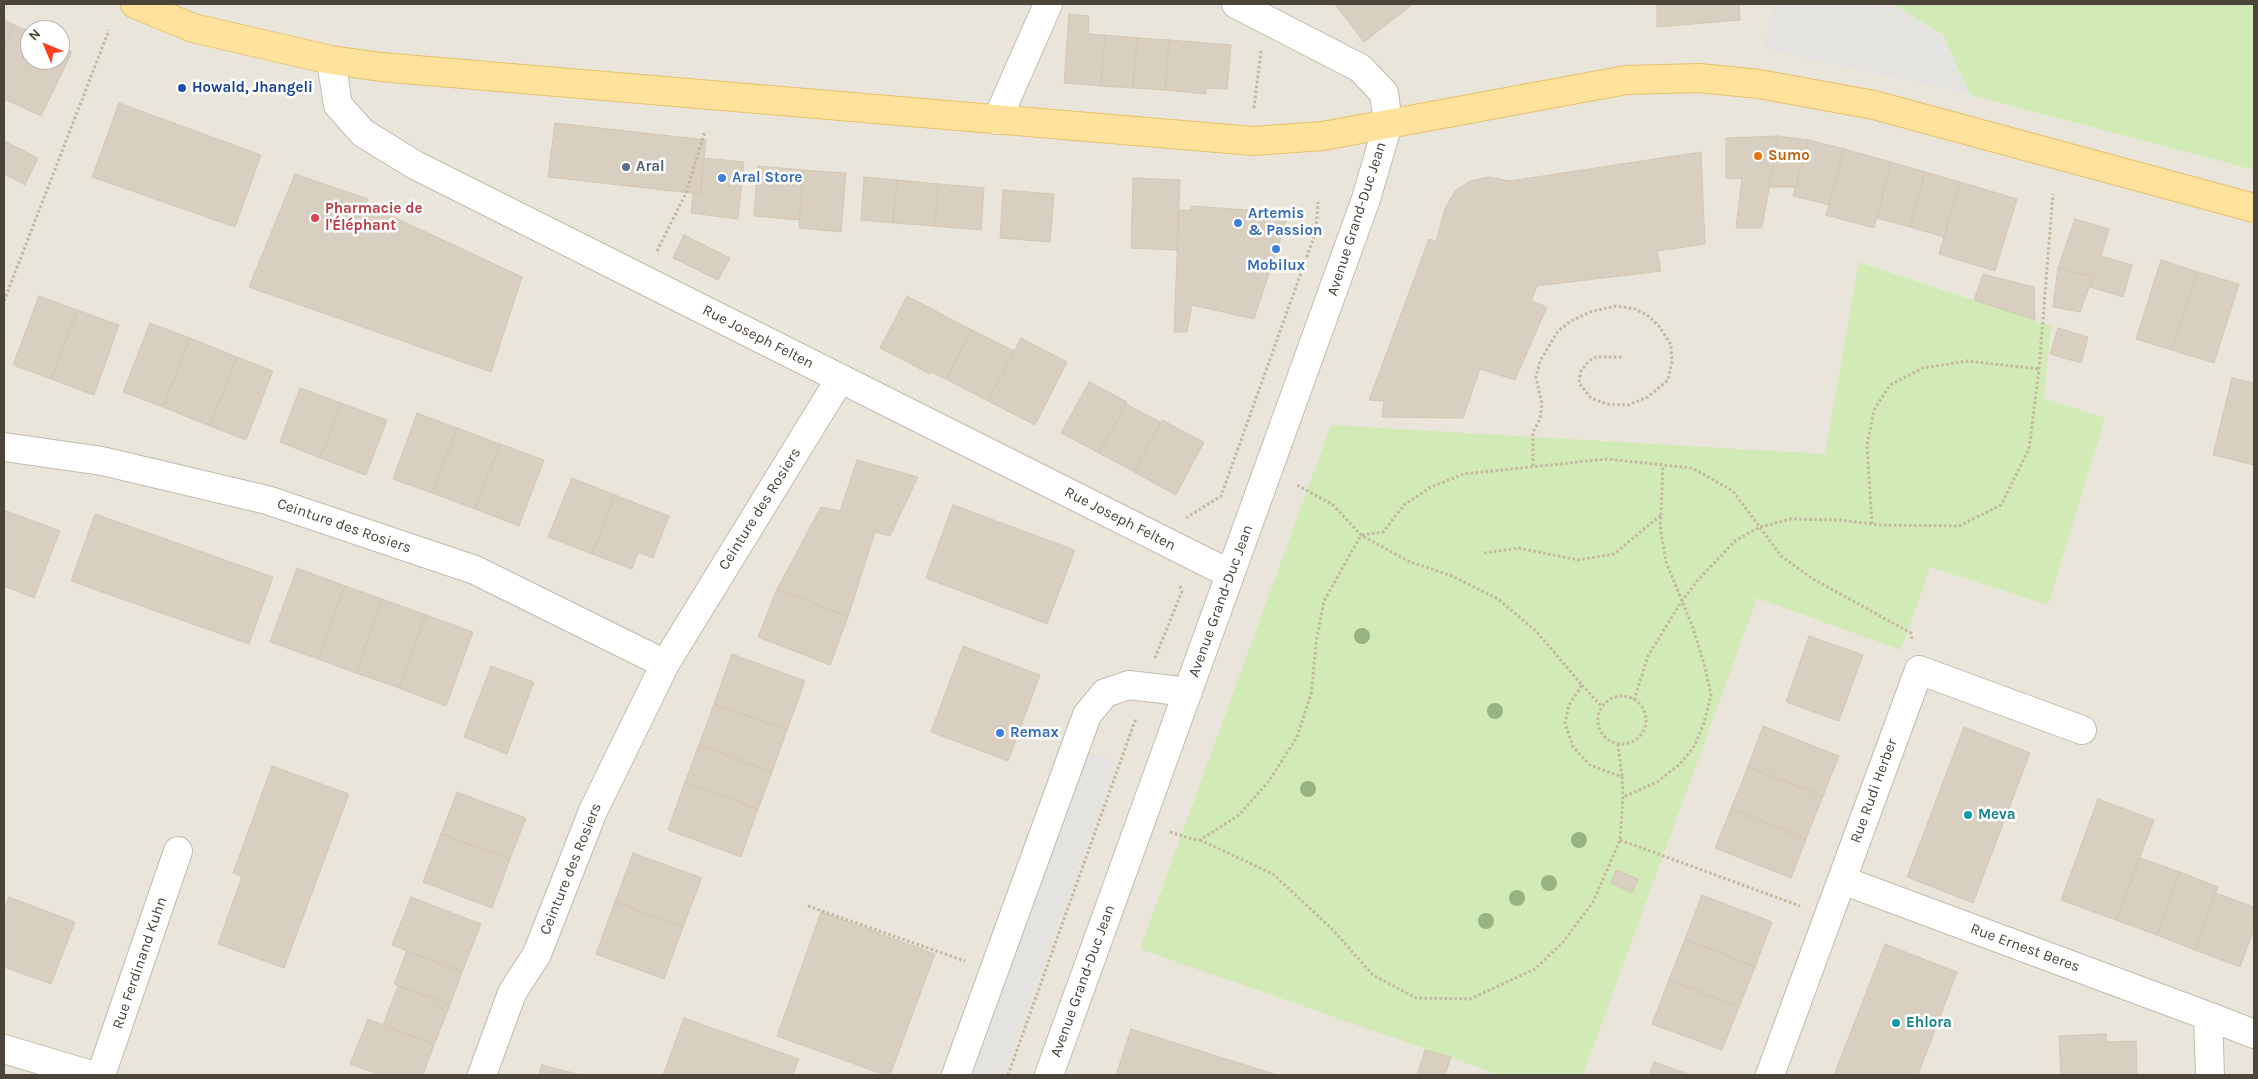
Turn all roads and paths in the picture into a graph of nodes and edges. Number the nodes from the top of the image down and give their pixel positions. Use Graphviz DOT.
graph roads {
  1 [pos="135,4"];
  2 [pos="1048,4"];
  3 [pos="1236,4"];
  4 [pos="1265,19"];
  5 [pos="109,30"];
  6 [pos="331,60"];
  7 [pos="1254,108"];
  8 [pos="998,120"];
  9 [pos="1388,124"];
  10 [pos="705,131"];
  11 [pos="2053,194"];
  12 [pos="1318,202"];
  13 [pos="2254,208"];
  14 [pos="643,279"];
  15 [pos="4,301"];
  16 [pos="1622,357"];
  17 [pos="2039,369"];
  18 [pos="840,378"];
  19 [pos="4,447"];
  20 [pos="1235,457"];
  21 [pos="1663,465"];
  22 [pos="1533,466"];
  23 [pos="1269,468"];
  24 [pos="1661,515"];
  25 [pos="1872,524"];
  26 [pos="1760,527"];
  27 [pos="1362,535"];
  28 [pos="1178,548"];
  29 [pos="1484,553"];
  30 [pos="1230,574"];
  31 [pos="1682,602"];
  32 [pos="665,664"];
  33 [pos="1919,670"];
  34 [pos="1582,685"];
  35 [pos="1144,686"];
  36 [pos="1188,692"];
  37 [pos="1634,700"];
  38 [pos="1602,708"];
  39 [pos="2082,730"];
  40 [pos="1618,744"];
  41 [pos="1622,777"];
  42 [pos="1623,797"];
  43 [pos="1141,822"];
  44 [pos="1200,840"];
  45 [pos="1620,840"];
  46 [pos="178,852"];
  47 [pos="1842,880"];
  48 [pos="808,906"];
  49 [pos="1828,917"];
  50 [pos="994,971"];
  51 [pos="2208,1016"];
  52 [pos="2254,1034"];
  53 [pos="4,1049"];
  54 [pos="91,1075"];
  55 [pos="101,1075"];
  56 [pos="482,1075"];
  57 [pos="956,1075"];
  58 [pos="1008,1075"];
  59 [pos="1049,1075"];
  60 [pos="1770,1075"];
  61 [pos="2210,1075"];
  1 -- 6 [label="main road"];
  2 -- 8 [label="street"];
  3 -- 4 [label="street"];
  4 -- 7 [label="path"];
  4 -- 9 [label="street"];
  5 -- 15 [label="path"];
  6 -- 8 [label="main road"];
  6 -- 14 [label="street, Rue Joseph Felten"];
  8 -- 9 [label="main road"];
  9 -- 13 [label="main road"];
  9 -- 23 [label="street, Avenue Grand-Duc Jean"];
  10 -- 14 [label="path"];
  11 -- 17 [label="path"];
  12 -- 20 [label="path"];
  14 -- 18 [label="street, Rue Joseph Felten"];
  16 -- 22 [label="path"];
  17 -- 25 [label="path"];
  17 -- 25 [label="path"];
  18 -- 28 [label="street, Rue Joseph Felten"];
  18 -- 32 [label="street, Ceinture des Rosiers"];
  19 -- 32 [label="street, Ceinture des Rosiers"];
  20 -- 23 [label="path"];
  20 -- 28 [label="path"];
  21 -- 22 [label="path"];
  21 -- 24 [label="path"];
  21 -- 26 [label="path"];
  22 -- 27 [label="path"];
  23 -- 27 [label="path"];
  23 -- 30 [label="street, Avenue Grand-Duc Jean"];
  24 -- 29 [label="path"];
  24 -- 31 [label="path"];
  25 -- 26 [label="path"];
  26 -- 31 [label="path"];
  26 -- 33 [label="path"];
  27 -- 34 [label="path"];
  27 -- 44 [label="path"];
  28 -- 30 [label="street, Rue Joseph Felten"];
  28 -- 35 [label="path"];
  30 -- 36 [label="street, Avenue Grand-Duc Jean"];
  31 -- 37 [label="path"];
  31 -- 42 [label="path"];
  32 -- 56 [label="street, Ceinture des Rosiers"];
  33 -- 39 [label="street"];
  33 -- 47 [label="street, Rue Rudi Herber"];
  34 -- 38 [label="path"];
  34 -- 41 [label="path"];
  35 -- 36 [label="street"];
  35 -- 50 [label="street"];
  35 -- 58 [label="path"];
  36 -- 43 [label="street, Avenue Grand-Duc Jean"];
  37 -- 38 [label="path"];
  37 -- 40 [label="path"];
  38 -- 40 [label="path"];
  40 -- 41 [label="path"];
  41 -- 42 [label="path"];
  42 -- 45 [label="path"];
  43 -- 44 [label="path"];
  43 -- 59 [label="street, Avenue Grand-Duc Jean"];
  44 -- 45 [label="path"];
  45 -- 49 [label="path"];
  46 -- 55 [label="street, Rue Ferdinand Kuhn"];
  47 -- 49 [label="street, Rue Rudi Herber"];
  47 -- 51 [label="street, Rue Ernest Beres"];
  48 -- 50 [label="path"];
  49 -- 60 [label="street, Rue Rudi Herber"];
  50 -- 57 [label="street"];
  51 -- 52 [label="street, Rue Ernest Beres"];
  51 -- 61 [label="street"];
  53 -- 54 [label="street"];
}
